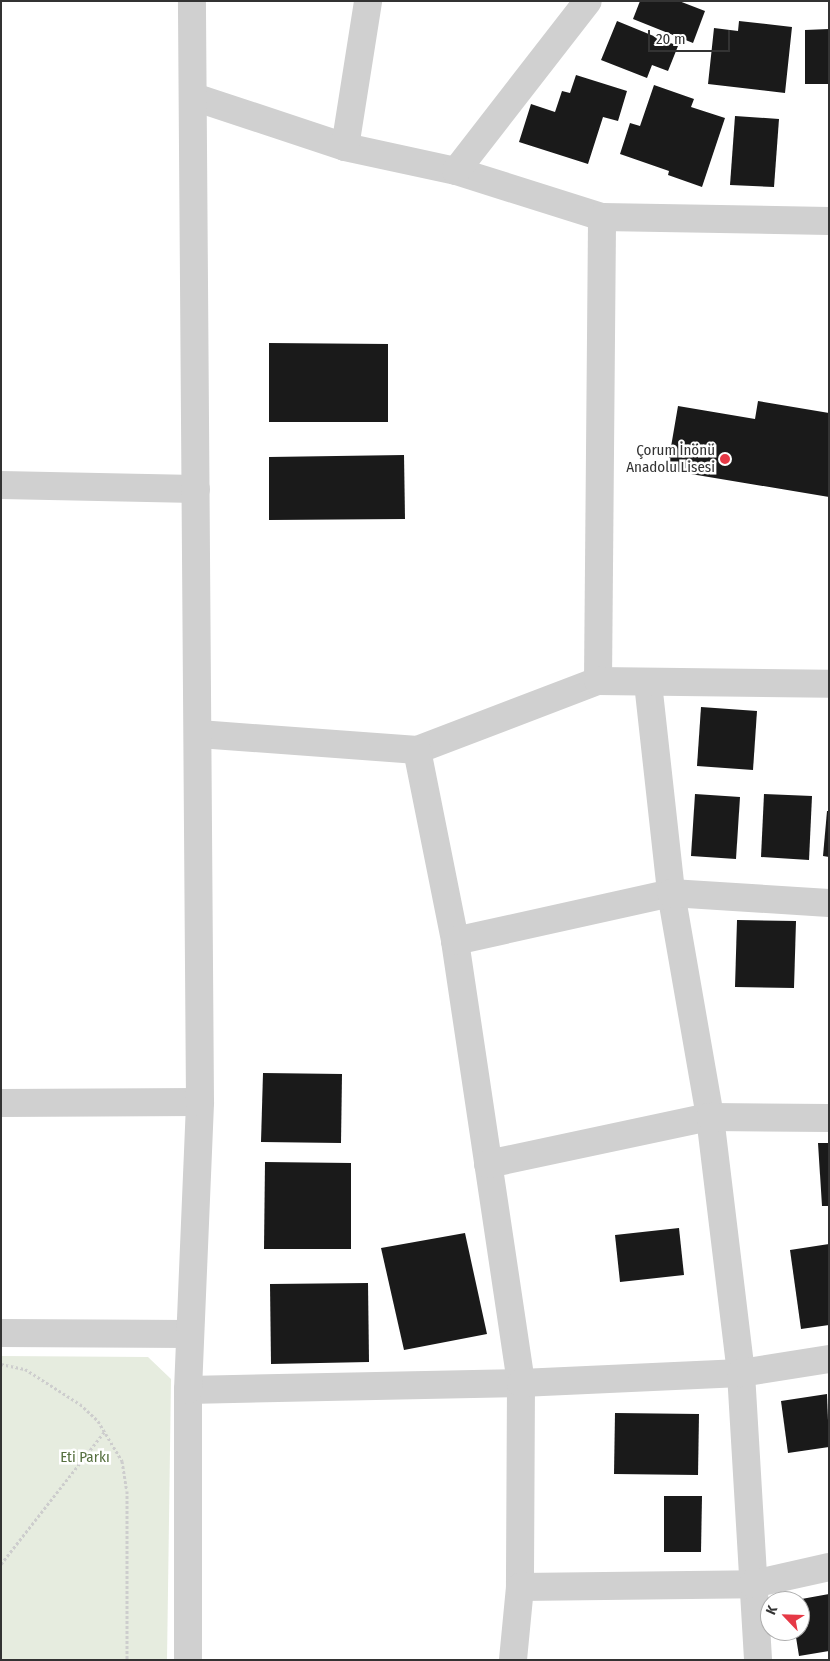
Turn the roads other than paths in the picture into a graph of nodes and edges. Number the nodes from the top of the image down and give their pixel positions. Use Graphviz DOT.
graph roads {
  1 [pos="192,1"];
  2 [pos="368,1"];
  3 [pos="588,1"];
  4 [pos="194,97"];
  5 [pos="345,147"];
  6 [pos="456,171"];
  7 [pos="602,217"];
  8 [pos="829,221"];
  9 [pos="1,485"];
  10 [pos="196,489"];
  11 [pos="598,681"];
  12 [pos="648,683"];
  13 [pos="829,684"];
  14 [pos="199,734"];
  15 [pos="417,750"];
  16 [pos="671,893"];
  17 [pos="829,903"];
  18 [pos="454,942"];
  19 [pos="200,1102"];
  20 [pos="1,1103"];
  21 [pos="710,1118"];
  22 [pos="829,1118"];
  23 [pos="488,1164"];
  24 [pos="1,1334"];
  25 [pos="190,1334"];
  26 [pos="829,1359"];
  27 [pos="741,1373"];
  28 [pos="521,1383"];
  29 [pos="188,1390"];
  30 [pos="829,1567"];
  31 [pos="753,1584"];
  32 [pos="520,1587"];
  33 [pos="188,1660"];
  34 [pos="513,1660"];
  35 [pos="758,1660"];
  1 -- 4 [label="street"];
  2 -- 5 [label="street"];
  3 -- 6 [label="street"];
  4 -- 5 [label="street"];
  4 -- 10 [label="street"];
  5 -- 6 [label="street"];
  6 -- 7 [label="street"];
  7 -- 8 [label="street"];
  7 -- 11 [label="street"];
  9 -- 10 [label="street"];
  10 -- 14 [label="street"];
  11 -- 12 [label="street"];
  11 -- 15 [label="street"];
  12 -- 13 [label="street"];
  12 -- 16 [label="street"];
  14 -- 15 [label="street"];
  14 -- 19 [label="street"];
  15 -- 18 [label="street"];
  16 -- 17 [label="street"];
  16 -- 18 [label="street"];
  16 -- 21 [label="street"];
  18 -- 23 [label="street"];
  19 -- 20 [label="street"];
  19 -- 25 [label="street"];
  21 -- 22 [label="street"];
  21 -- 23 [label="street"];
  21 -- 27 [label="street"];
  23 -- 28 [label="street"];
  24 -- 25 [label="street"];
  25 -- 29 [label="street"];
  26 -- 27 [label="street"];
  27 -- 28 [label="street"];
  27 -- 31 [label="street"];
  28 -- 29 [label="street"];
  28 -- 32 [label="street"];
  29 -- 33 [label="street"];
  30 -- 31 [label="street"];
  31 -- 32 [label="street"];
  31 -- 35 [label="street"];
  32 -- 34 [label="street"];
}
